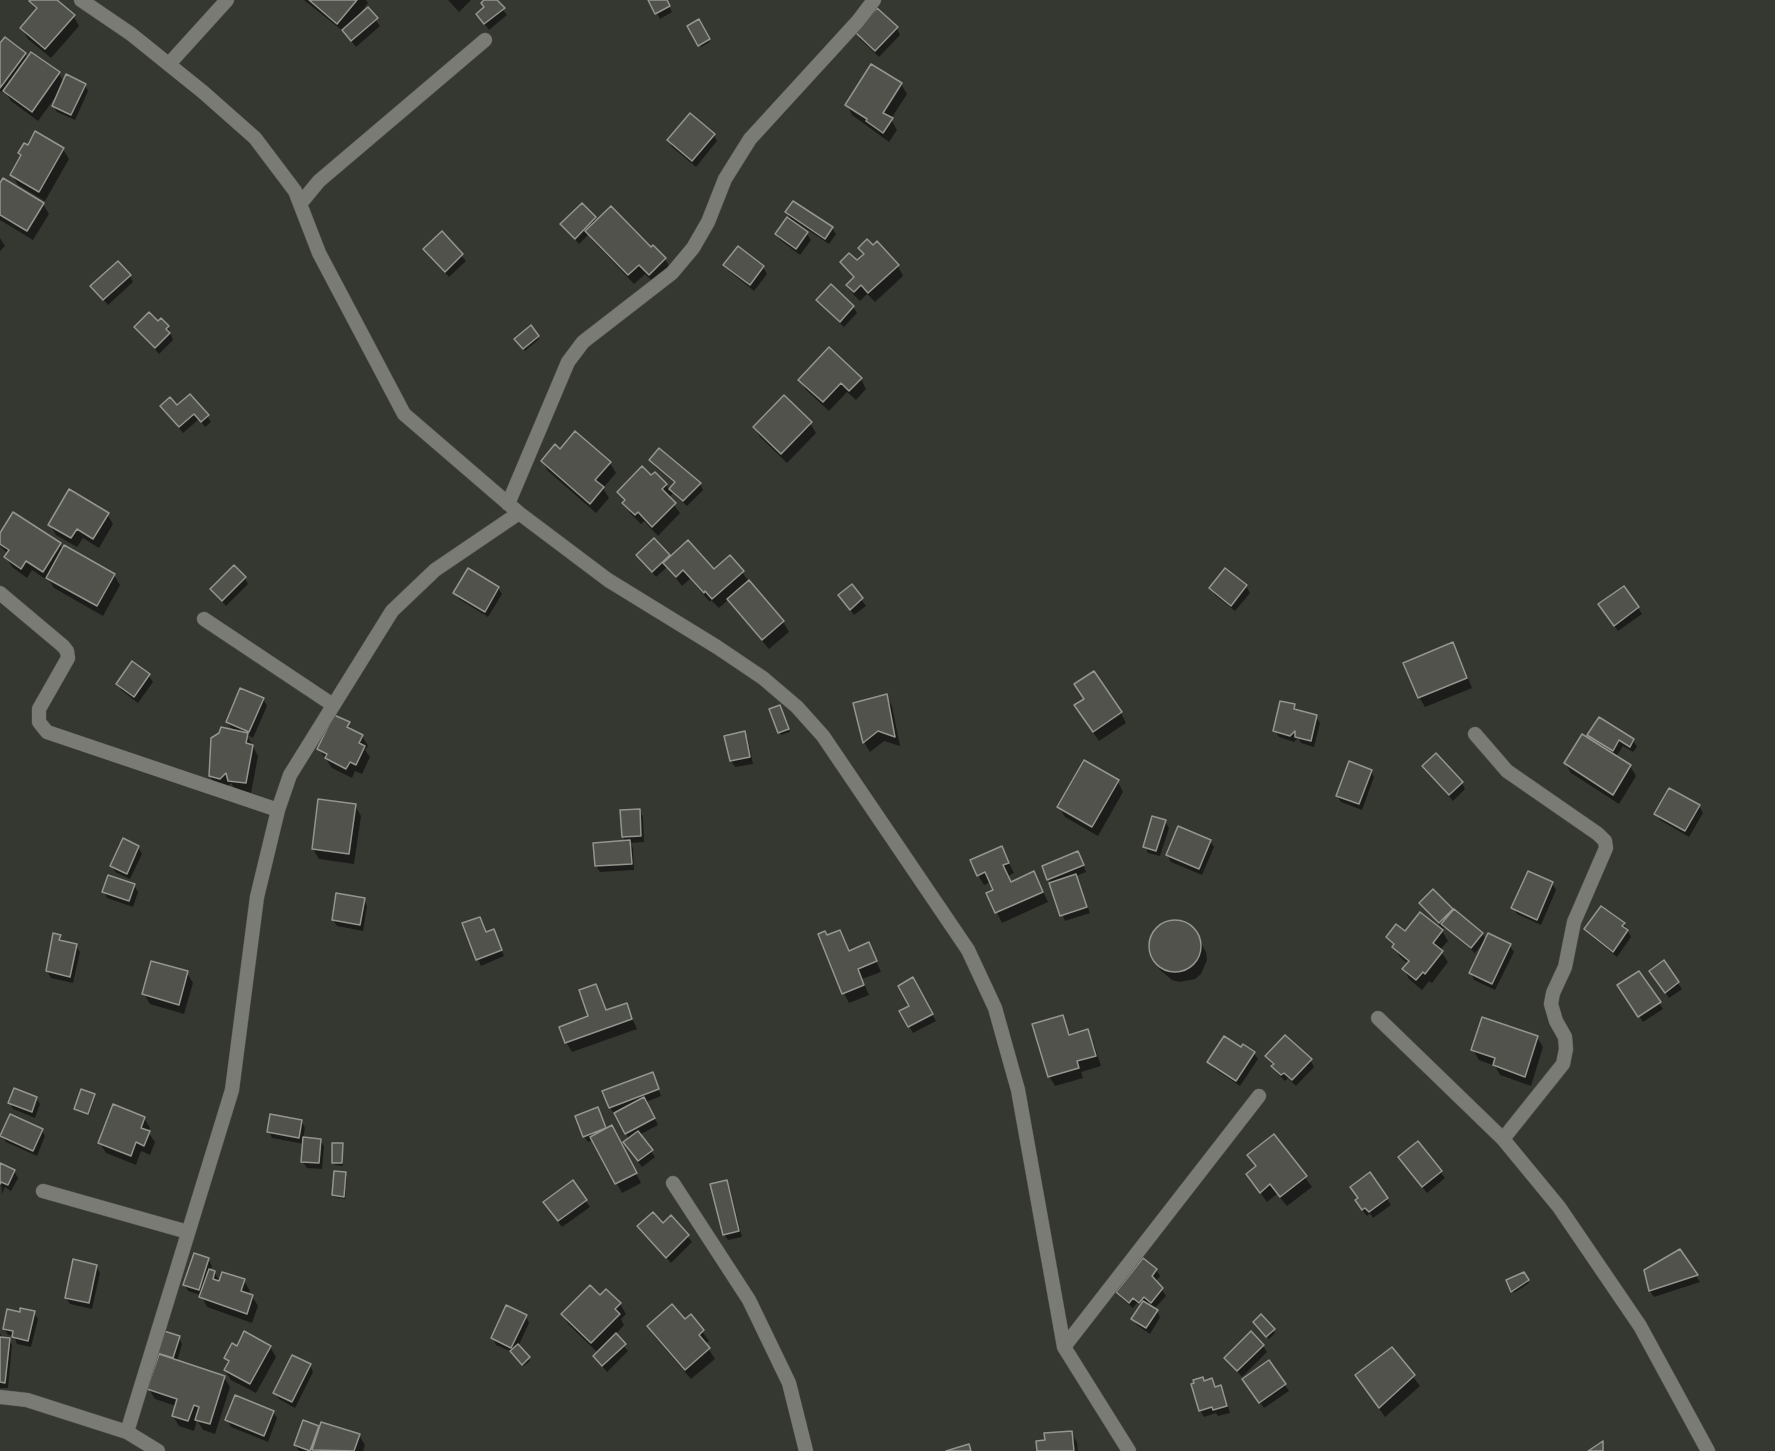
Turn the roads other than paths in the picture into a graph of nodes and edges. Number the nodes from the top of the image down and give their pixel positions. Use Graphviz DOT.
graph roads {
  1 [pos="81,0"];
  2 [pos="227,0"];
  3 [pos="874,0"];
  4 [pos="485,40"];
  5 [pos="169,64"];
  6 [pos="300,204"];
  7 [pos="514,508"];
  8 [pos="0,593"];
  9 [pos="204,619"];
  10 [pos="333,705"];
  11 [pos="1475,734"];
  12 [pos="278,810"];
  13 [pos="1378,1018"];
  14 [pos="1258,1096"];
  15 [pos="1503,1138"];
  16 [pos="673,1183"];
  17 [pos="43,1191"];
  18 [pos="188,1232"];
  19 [pos="1064,1347"];
  20 [pos="0,1396"];
  21 [pos="127,1432"];
  22 [pos="158,1451"];
  23 [pos="806,1451"];
  24 [pos="1129,1451"];
  25 [pos="1708,1451"];
  1 -- 5 [label="street"];
  2 -- 5 [label="street"];
  3 -- 7 [label="street"];
  4 -- 6 [label="street"];
  5 -- 6 [label="street"];
  6 -- 7 [label="street"];
  7 -- 10 [label="street"];
  7 -- 19 [label="street"];
  8 -- 12 [label="street"];
  9 -- 10 [label="street"];
  10 -- 12 [label="street"];
  11 -- 15 [label="street"];
  12 -- 18 [label="street"];
  13 -- 15 [label="street"];
  14 -- 19 [label="street"];
  15 -- 25 [label="street"];
  16 -- 23 [label="street"];
  17 -- 18 [label="street"];
  18 -- 21 [label="street"];
  19 -- 24 [label="street"];
  20 -- 21 [label="street"];
  21 -- 22 [label="street"];
}
